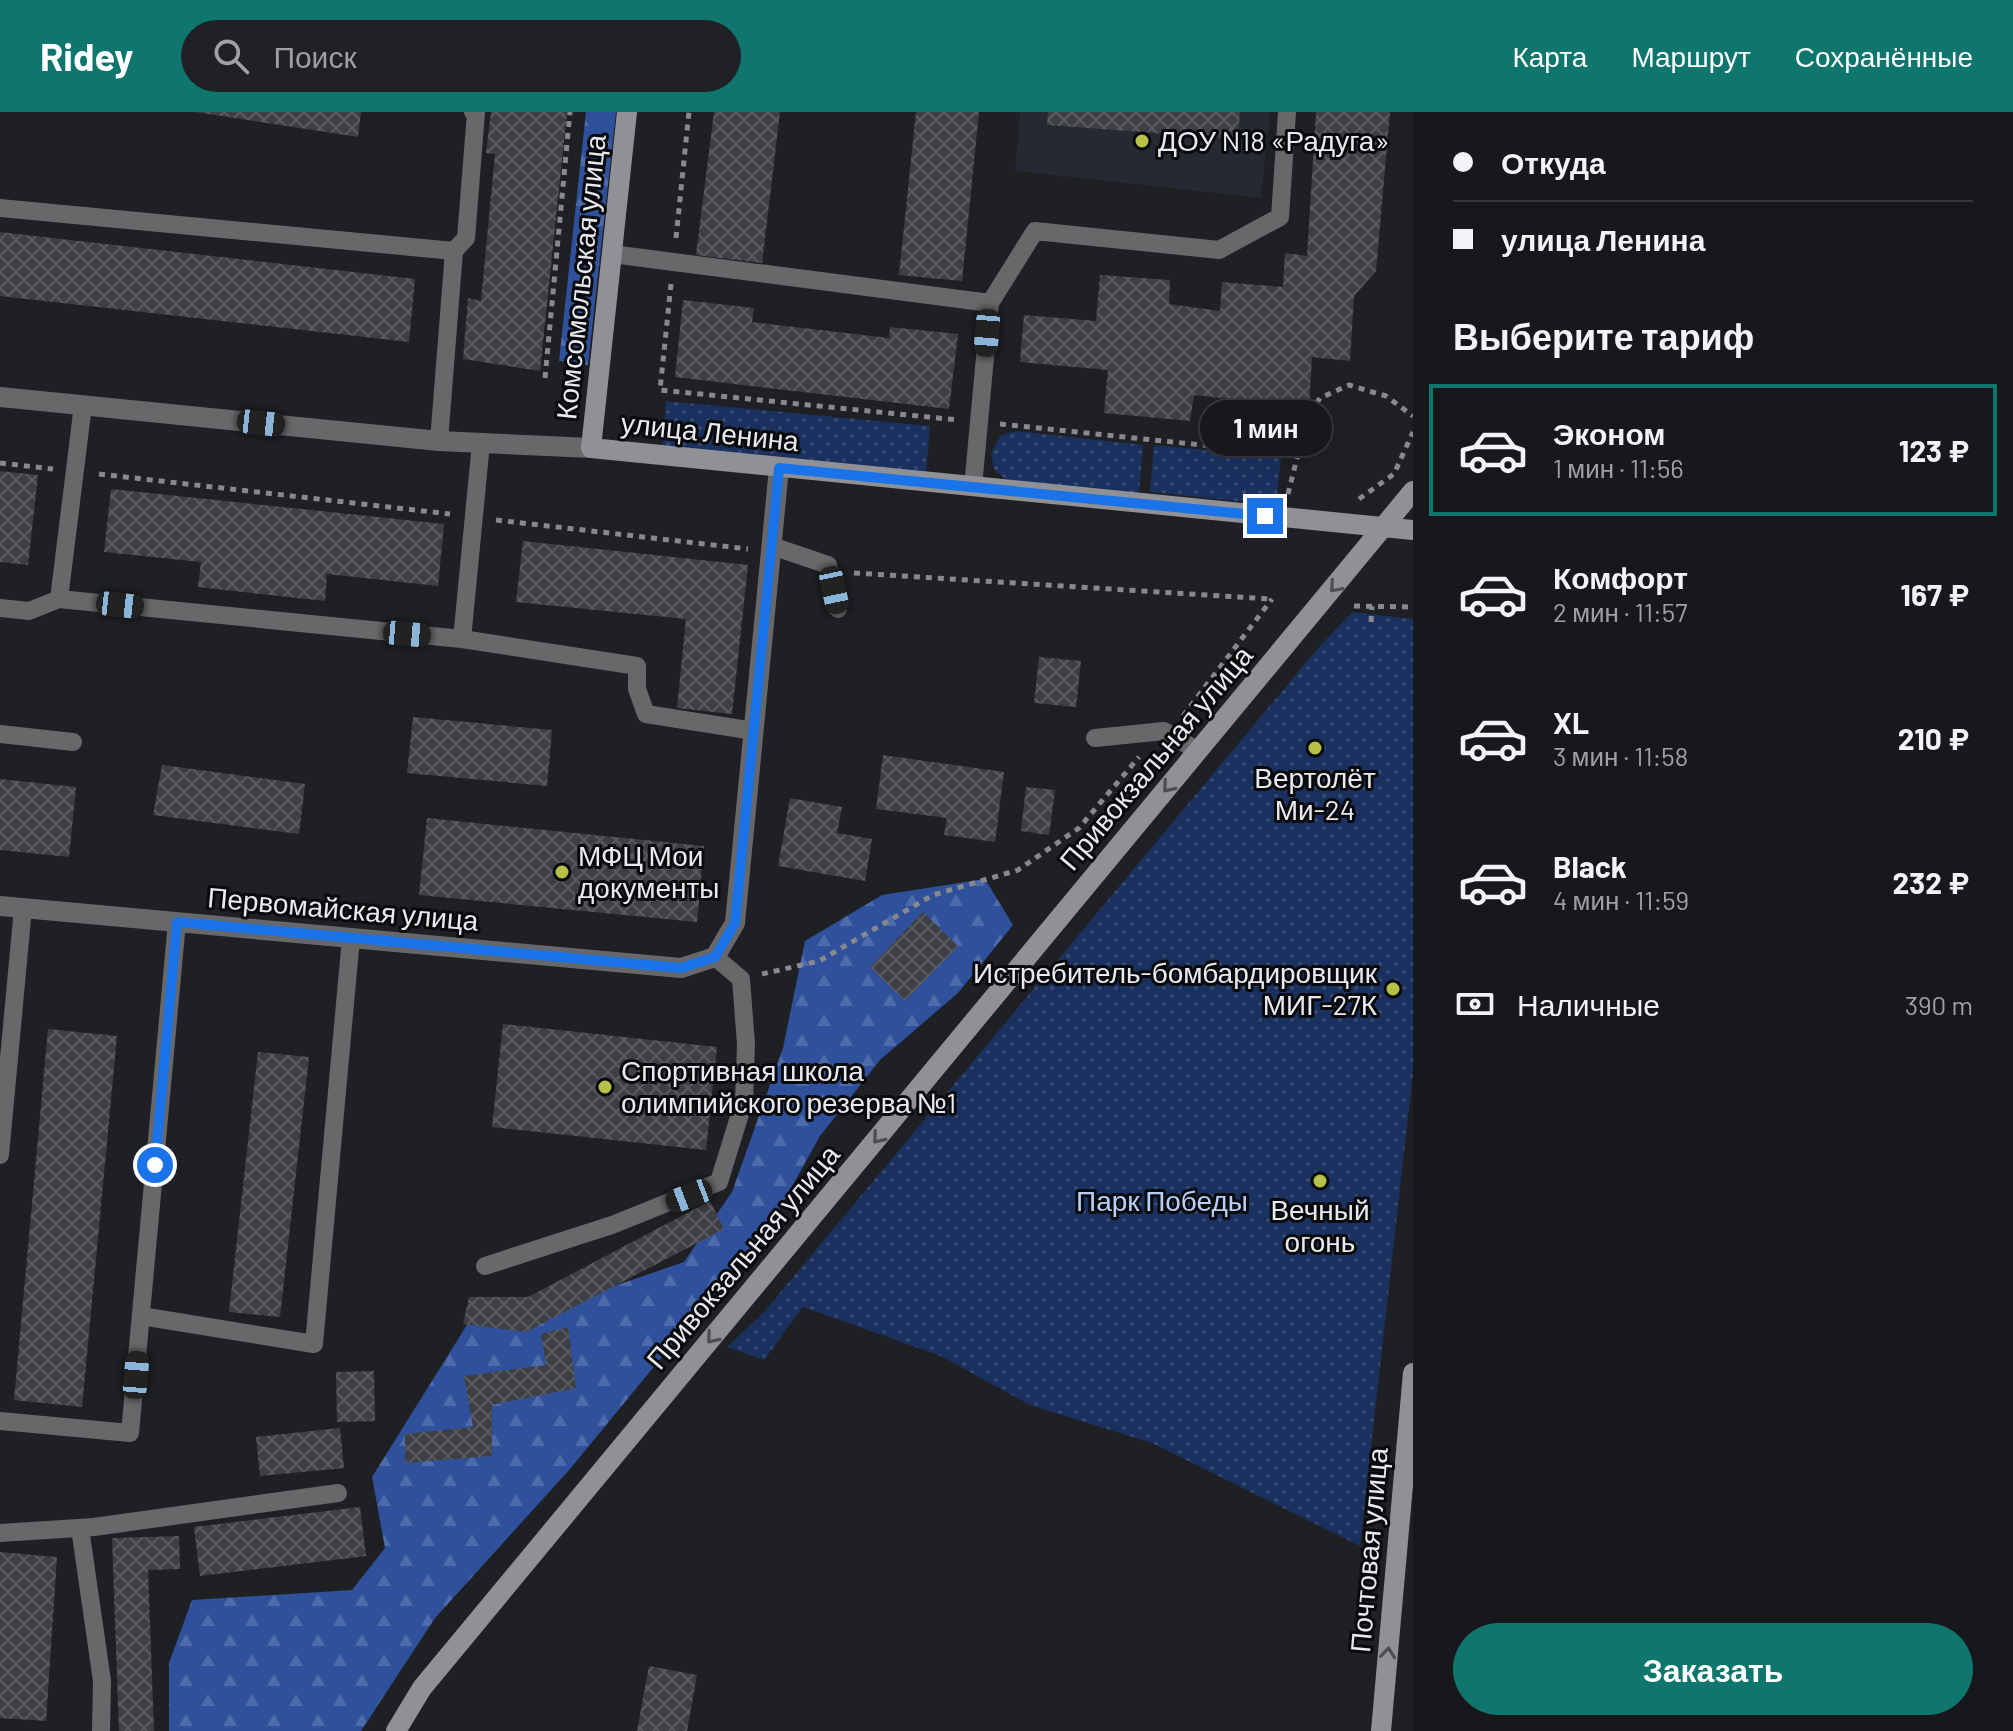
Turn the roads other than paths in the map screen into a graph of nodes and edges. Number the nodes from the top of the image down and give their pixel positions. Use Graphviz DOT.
graph roads {
  1 [pos="473,112"];
  2 [pos="627,112"];
  3 [pos="1287,112"];
  4 [pos="0,208"];
  5 [pos="454,251"];
  6 [pos="612,254"];
  7 [pos="990,303"];
  8 [pos="0,397"];
  9 [pos="83,405"];
  10 [pos="439,441"];
  11 [pos="481,443"];
  12 [pos="591,448"];
  13 [pos="779,468"];
  14 [pos="973,487"];
  15 [pos="1413,491"];
  16 [pos="1385,528"];
  17 [pos="1413,530"];
  18 [pos="762,548"];
  19 [pos="59,599"];
  20 [pos="0,608"];
  21 [pos="838,609"];
  22 [pos="462,639"];
  23 [pos="754,731"];
  24 [pos="0,734"];
  25 [pos="1095,738"];
  26 [pos="73,742"];
  27 [pos="1198,751"];
  28 [pos="0,906"];
  29 [pos="23,908"];
  30 [pos="177,922"];
  31 [pos="351,938"];
  32 [pos="715,957"];
  33 [pos="0,1155"];
  34 [pos="485,1266"];
  35 [pos="141,1316"];
  36 [pos="1413,1373"];
  37 [pos="0,1421"];
  38 [pos="338,1493"];
  39 [pos="80,1528"];
  40 [pos="0,1533"];
  41 [pos="101,1731"];
  42 [pos="396,1731"];
  43 [pos="1381,1731"];
  1 -- 5 [label="lane"];
  2 -- 6 [label="main road, Комсомольская улица"];
  3 -- 7 [label="lane"];
  4 -- 5 [label="lane"];
  5 -- 10 [label="lane"];
  6 -- 7 [label="lane"];
  6 -- 12 [label="main road, Комсомольская улица"];
  7 -- 14 [label="lane"];
  8 -- 9 [label="street, улица Ленина"];
  9 -- 10 [label="street, улица Ленина"];
  9 -- 19 [label="lane"];
  10 -- 11 [label="street, улица Ленина"];
  11 -- 12 [label="street, улица Ленина"];
  11 -- 22 [label="lane"];
  12 -- 13 [label="main road, улица Ленина"];
  13 -- 14 [label="main road, улица Ленина"];
  13 -- 18 [label="street"];
  14 -- 16 [label="main road, улица Ленина"];
  15 -- 16 [label="main road, Привокзальная улица"];
  16 -- 17 [label="main road, улица Ленина"];
  16 -- 27 [label="main road, Привокзальная улица, one-way"];
  18 -- 21 [label="lane"];
  18 -- 23 [label="street"];
  19 -- 20 [label="lane"];
  19 -- 22 [label="lane"];
  22 -- 23 [label="lane"];
  23 -- 32 [label="street"];
  24 -- 26 [label="lane"];
  25 -- 27 [label="lane"];
  27 -- 42 [label="main road, Привокзальная улица, one-way"];
  28 -- 29 [label="street, Первомайская улица"];
  29 -- 30 [label="street, Первомайская улица"];
  29 -- 33 [label="lane"];
  30 -- 31 [label="street, Первомайская улица"];
  30 -- 35 [label="lane"];
  31 -- 32 [label="street, Первомайская улица"];
  31 -- 35 [label="lane"];
  32 -- 34 [label="lane"];
  35 -- 37 [label="lane"];
  43 -- 36 [label="main road, Почтовая улица, one-way"];
  38 -- 39 [label="lane"];
  39 -- 40 [label="lane"];
  39 -- 41 [label="lane"];
}
